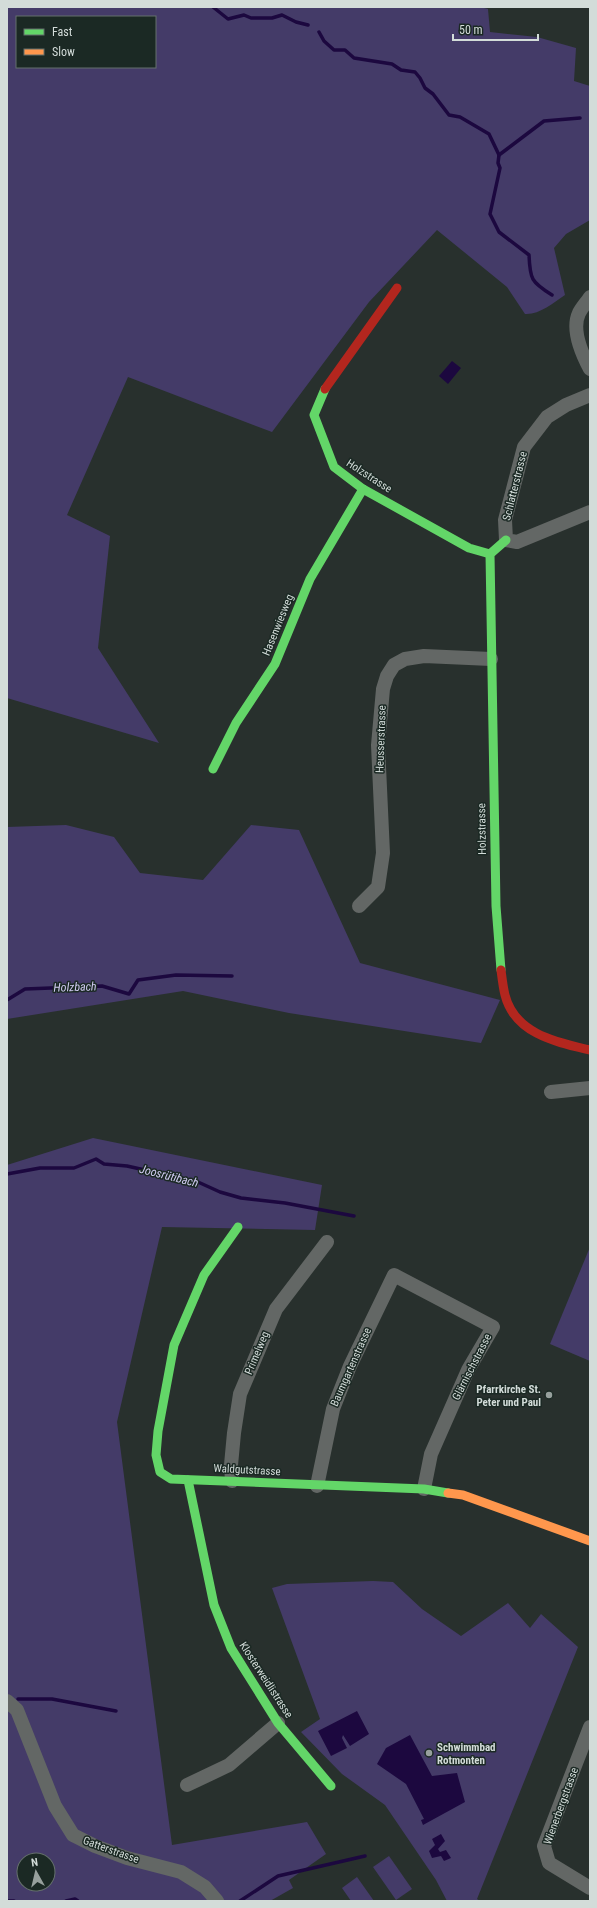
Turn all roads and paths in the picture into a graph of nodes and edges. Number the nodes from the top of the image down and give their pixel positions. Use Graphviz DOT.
graph roads {
  1 [pos="397,288"];
  2 [pos="590,297"];
  3 [pos="590,369"];
  4 [pos="590,395"];
  5 [pos="364,489"];
  6 [pos="590,512"];
  7 [pos="506,540"];
  8 [pos="490,554"];
  9 [pos="491,659"];
  10 [pos="214,769"];
  11 [pos="359,906"];
  12 [pos="590,1050"];
  13 [pos="590,1088"];
  14 [pos="551,1092"];
  15 [pos="238,1227"];
  16 [pos="327,1242"];
  17 [pos="394,1275"];
  18 [pos="188,1480"];
  19 [pos="232,1481"];
  20 [pos="317,1486"];
  21 [pos="424,1489"];
  22 [pos="590,1540"];
  23 [pos="7,1701"];
  24 [pos="278,1723"];
  25 [pos="590,1726"];
  26 [pos="187,1785"];
  27 [pos="331,1786"];
  28 [pos="590,1888"];
  29 [pos="217,1901"];
  1 -- 5 [label="street, Holzstrasse"];
  2 -- 3 [label="street"];
  4 -- 7 [label="street, Schlatterstrasse"];
  5 -- 8 [label="street, Holzstrasse"];
  5 -- 10 [label="street, Hasenwiesweg"];
  6 -- 7 [label="street"];
  7 -- 8 [label="street"];
  8 -- 9 [label="street, Holzstrasse"];
  9 -- 11 [label="street, Heusserstrasse"];
  9 -- 12 [label="street, Holzstrasse"];
  13 -- 14 [label="street"];
  15 -- 18 [label="street, Waldgutstrasse"];
  16 -- 19 [label="street, Primelweg"];
  17 -- 20 [label="street, Baumgartenstrasse"];
  17 -- 21 [label="street, Glärnischstrasse"];
  18 -- 19 [label="street, Waldgutstrasse"];
  18 -- 24 [label="street, Klosterweidlistrasse"];
  19 -- 20 [label="street, Waldgutstrasse"];
  20 -- 21 [label="street, Waldgutstrasse"];
  21 -- 22 [label="street, Waldgutstrasse"];
  23 -- 29 [label="street, Gatterstrasse"];
  24 -- 26 [label="street"];
  24 -- 27 [label="street, Klosterweidlistrasse"];
  25 -- 28 [label="street, Wienerbergstrasse"];
}
